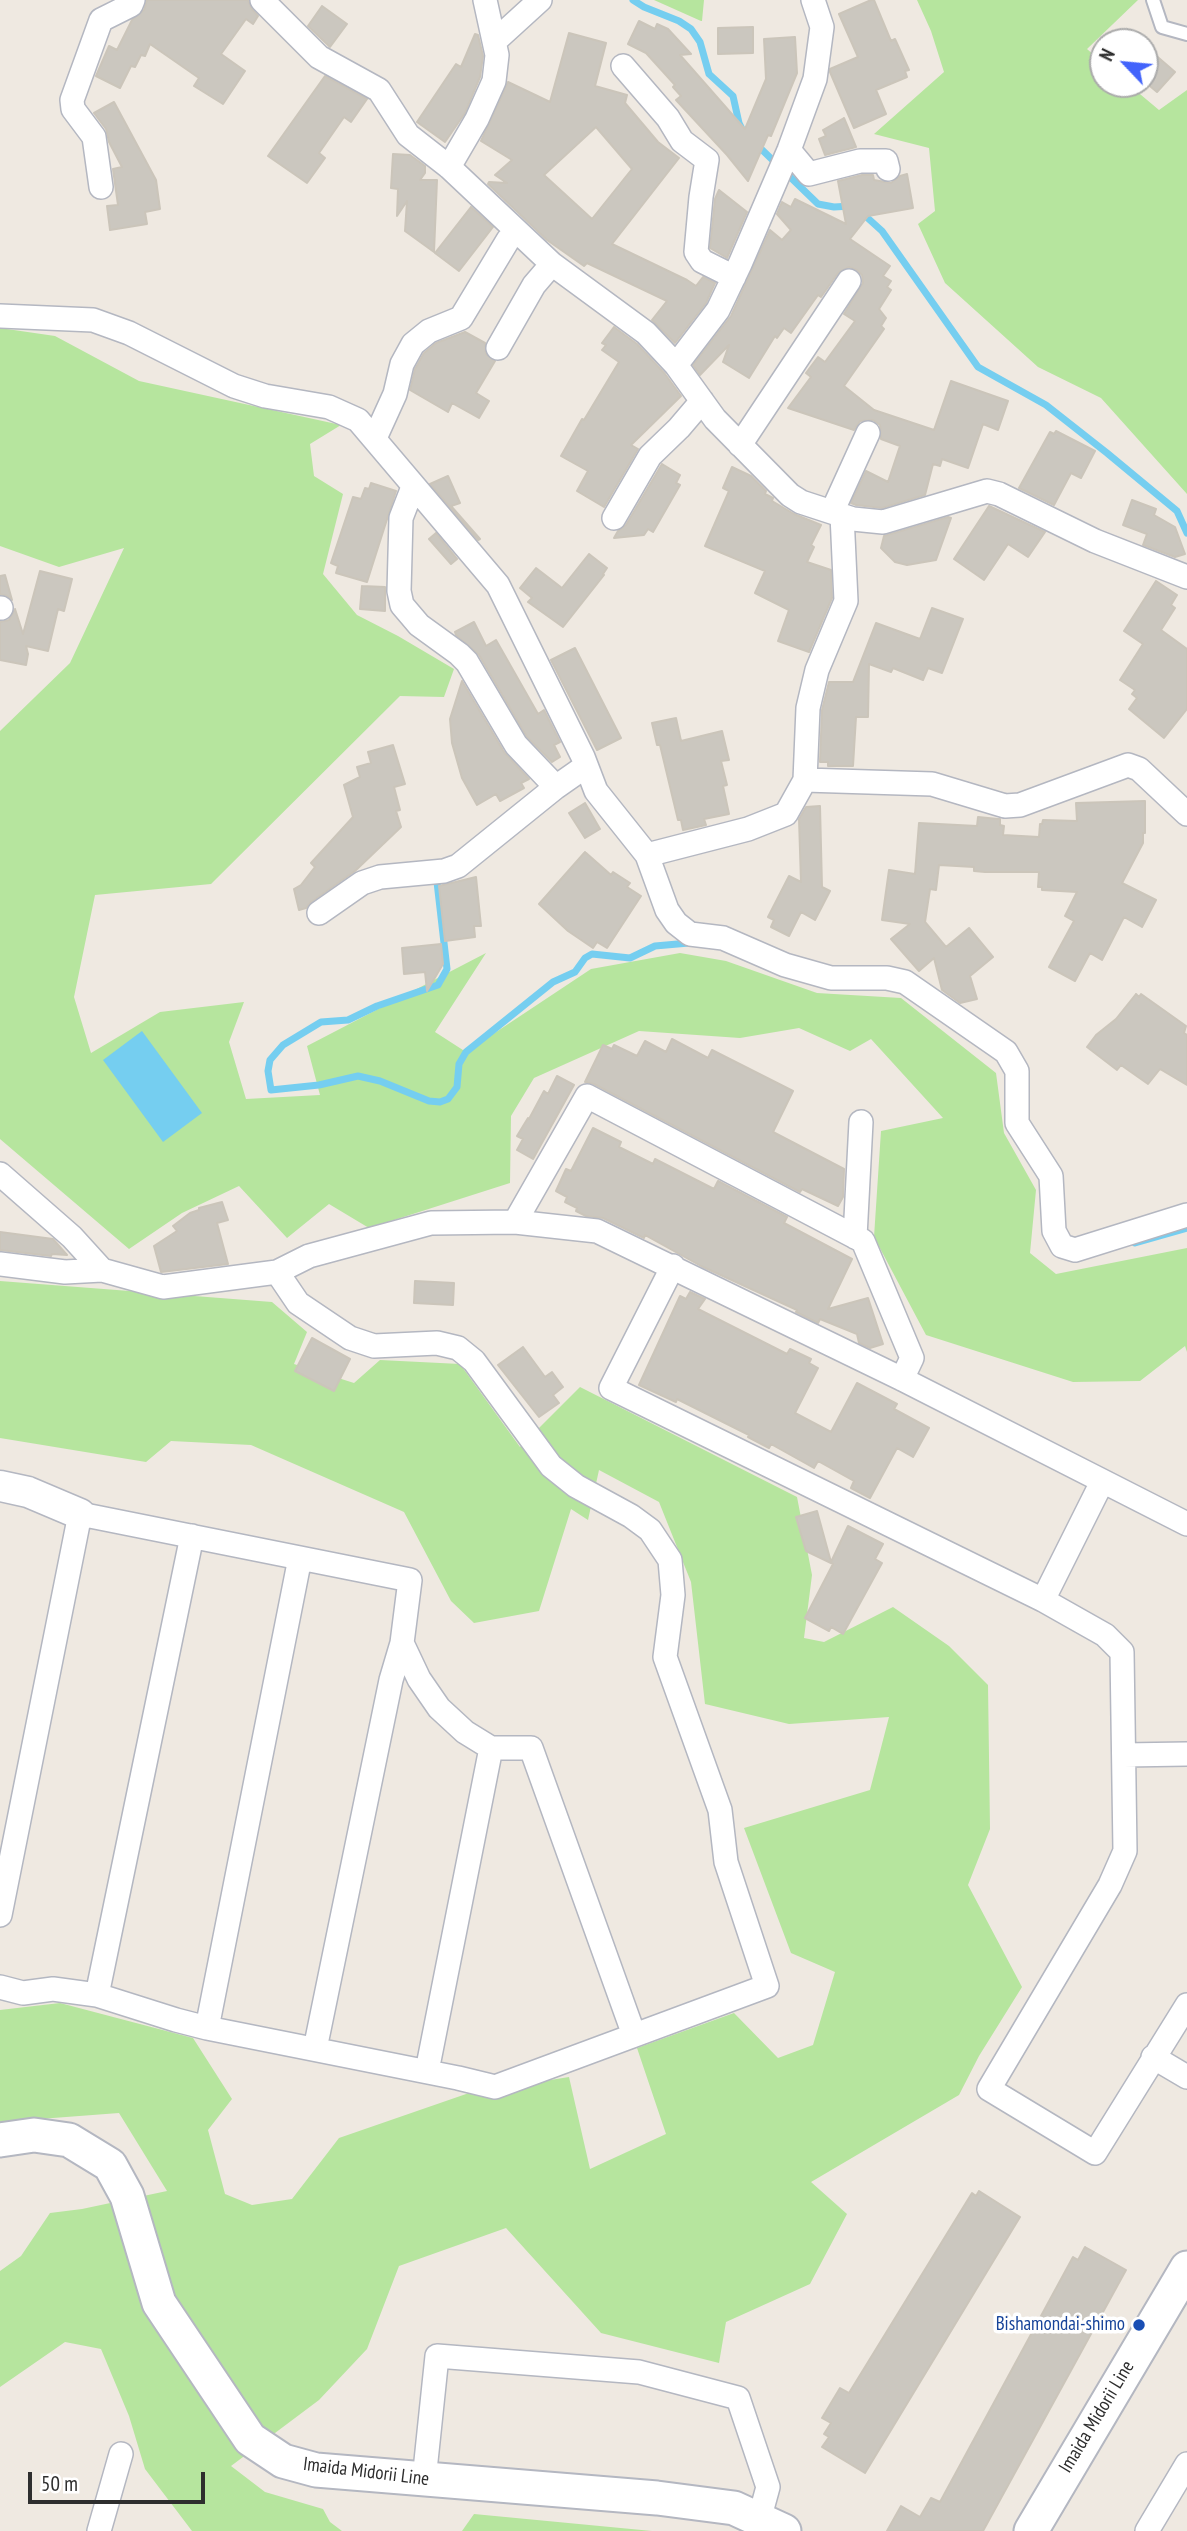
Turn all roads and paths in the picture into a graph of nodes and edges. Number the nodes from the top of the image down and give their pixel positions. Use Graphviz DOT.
graph roads {
  1 [pos="133,0"];
  2 [pos="262,0"];
  3 [pos="485,0"];
  4 [pos="540,0"];
  5 [pos="813,0"];
  6 [pos="1153,0"];
  7 [pos="1187,34"];
  8 [pos="495,41"];
  9 [pos="623,66"];
  10 [pos="789,150"];
  11 [pos="449,167"];
  12 [pos="888,169"];
  13 [pos="101,187"];
  14 [pos="516,232"];
  15 [pos="552,264"];
  16 [pos="734,277"];
  17 [pos="849,281"];
  18 [pos="0,316"];
  19 [pos="498,348"];
  20 [pos="676,365"];
  21 [pos="702,401"];
  22 [pos="868,433"];
  23 [pos="375,438"];
  24 [pos="740,445"];
  25 [pos="413,487"];
  26 [pos="837,513"];
  27 [pos="614,518"];
  28 [pos="1187,577"];
  29 [pos="586,766"];
  30 [pos="805,780"];
  31 [pos="556,787"];
  32 [pos="1187,814"];
  33 [pos="648,855"];
  34 [pos="319,913"];
  35 [pos="861,1122"];
  36 [pos="0,1174"];
  37 [pos="1187,1215"];
  38 [pos="515,1222"];
  39 [pos="855,1237"];
  40 [pos="0,1264"];
  41 [pos="673,1266"];
  42 [pos="102,1270"];
  43 [pos="277,1272"];
  44 [pos="902,1379"];
  45 [pos="1102,1482"];
  46 [pos="0,1486"];
  47 [pos="80,1514"];
  48 [pos="1187,1524"];
  49 [pos="192,1536"];
  50 [pos="300,1558"];
  51 [pos="1043,1600"];
  52 [pos="402,1643"];
  53 [pos="491,1748"];
  54 [pos="1187,1754"];
  55 [pos="1124,1755"];
  56 [pos="0,1915"];
  57 [pos="0,1987"];
  58 [pos="97,1995"];
  59 [pos="1187,2005"];
  60 [pos="207,2028"];
  61 [pos="634,2035"];
  62 [pos="315,2049"];
  63 [pos="1153,2057"];
  64 [pos="427,2071"];
  65 [pos="1187,2077"];
  66 [pos="0,2140"];
  67 [pos="1187,2268"];
  68 [pos="121,2454"];
  69 [pos="1187,2463"];
  70 [pos="424,2480"];
  71 [pos="778,2528"];
  72 [pos="99,2531"];
  73 [pos="1031,2531"];
  74 [pos="1147,2531"];
  1 -- 13 [label="street"];
  2 -- 11 [label="street"];
  3 -- 8 [label="street"];
  4 -- 8 [label="street"];
  5 -- 10 [label="street"];
  6 -- 7 [label="lane"];
  8 -- 11 [label="street"];
  9 -- 16 [label="street"];
  10 -- 12 [label="street"];
  10 -- 16 [label="street"];
  11 -- 14 [label="street"];
  14 -- 15 [label="street"];
  14 -- 23 [label="street"];
  15 -- 19 [label="street"];
  15 -- 20 [label="street"];
  16 -- 20 [label="street"];
  17 -- 24 [label="street"];
  18 -- 23 [label="street"];
  20 -- 21 [label="street"];
  21 -- 24 [label="street"];
  21 -- 27 [label="street"];
  22 -- 26 [label="street"];
  23 -- 25 [label="street"];
  24 -- 26 [label="street"];
  25 -- 29 [label="street"];
  25 -- 31 [label="street"];
  26 -- 28 [label="street"];
  26 -- 30 [label="street"];
  29 -- 31 [label="street"];
  29 -- 33 [label="street"];
  30 -- 32 [label="street"];
  30 -- 33 [label="street"];
  31 -- 34 [label="street"];
  33 -- 37 [label="street"];
  35 -- 39 [label="street"];
  36 -- 42 [label="street"];
  38 -- 39 [label="street"];
  38 -- 41 [label="street"];
  38 -- 43 [label="street"];
  39 -- 44 [label="street"];
  40 -- 42 [label="street"];
  41 -- 44 [label="street"];
  41 -- 51 [label="street"];
  42 -- 43 [label="street"];
  43 -- 61 [label="street"];
  44 -- 45 [label="street"];
  45 -- 48 [label="street"];
  45 -- 51 [label="street"];
  46 -- 47 [label="street"];
  47 -- 49 [label="street"];
  47 -- 56 [label="street"];
  49 -- 50 [label="street"];
  49 -- 58 [label="street"];
  50 -- 52 [label="street"];
  50 -- 60 [label="street"];
  51 -- 55 [label="street"];
  52 -- 53 [label="street"];
  52 -- 62 [label="street"];
  53 -- 61 [label="street"];
  53 -- 64 [label="street"];
  54 -- 55 [label="street"];
  55 -- 63 [label="street"];
  57 -- 58 [label="street"];
  58 -- 60 [label="street"];
  59 -- 63 [label="street"];
  60 -- 62 [label="street"];
  61 -- 64 [label="street"];
  62 -- 64 [label="street"];
  63 -- 65 [label="street"];
  66 -- 70 [label="main road, Imaida Midorii Line"];
  67 -- 73 [label="main road, Imaida Midorii Line"];
  68 -- 72 [label="street"];
  69 -- 74 [label="street"];
  70 -- 71 [label="main road, Imaida Midorii Line"];
  70 -- 71 [label="street"];
}
